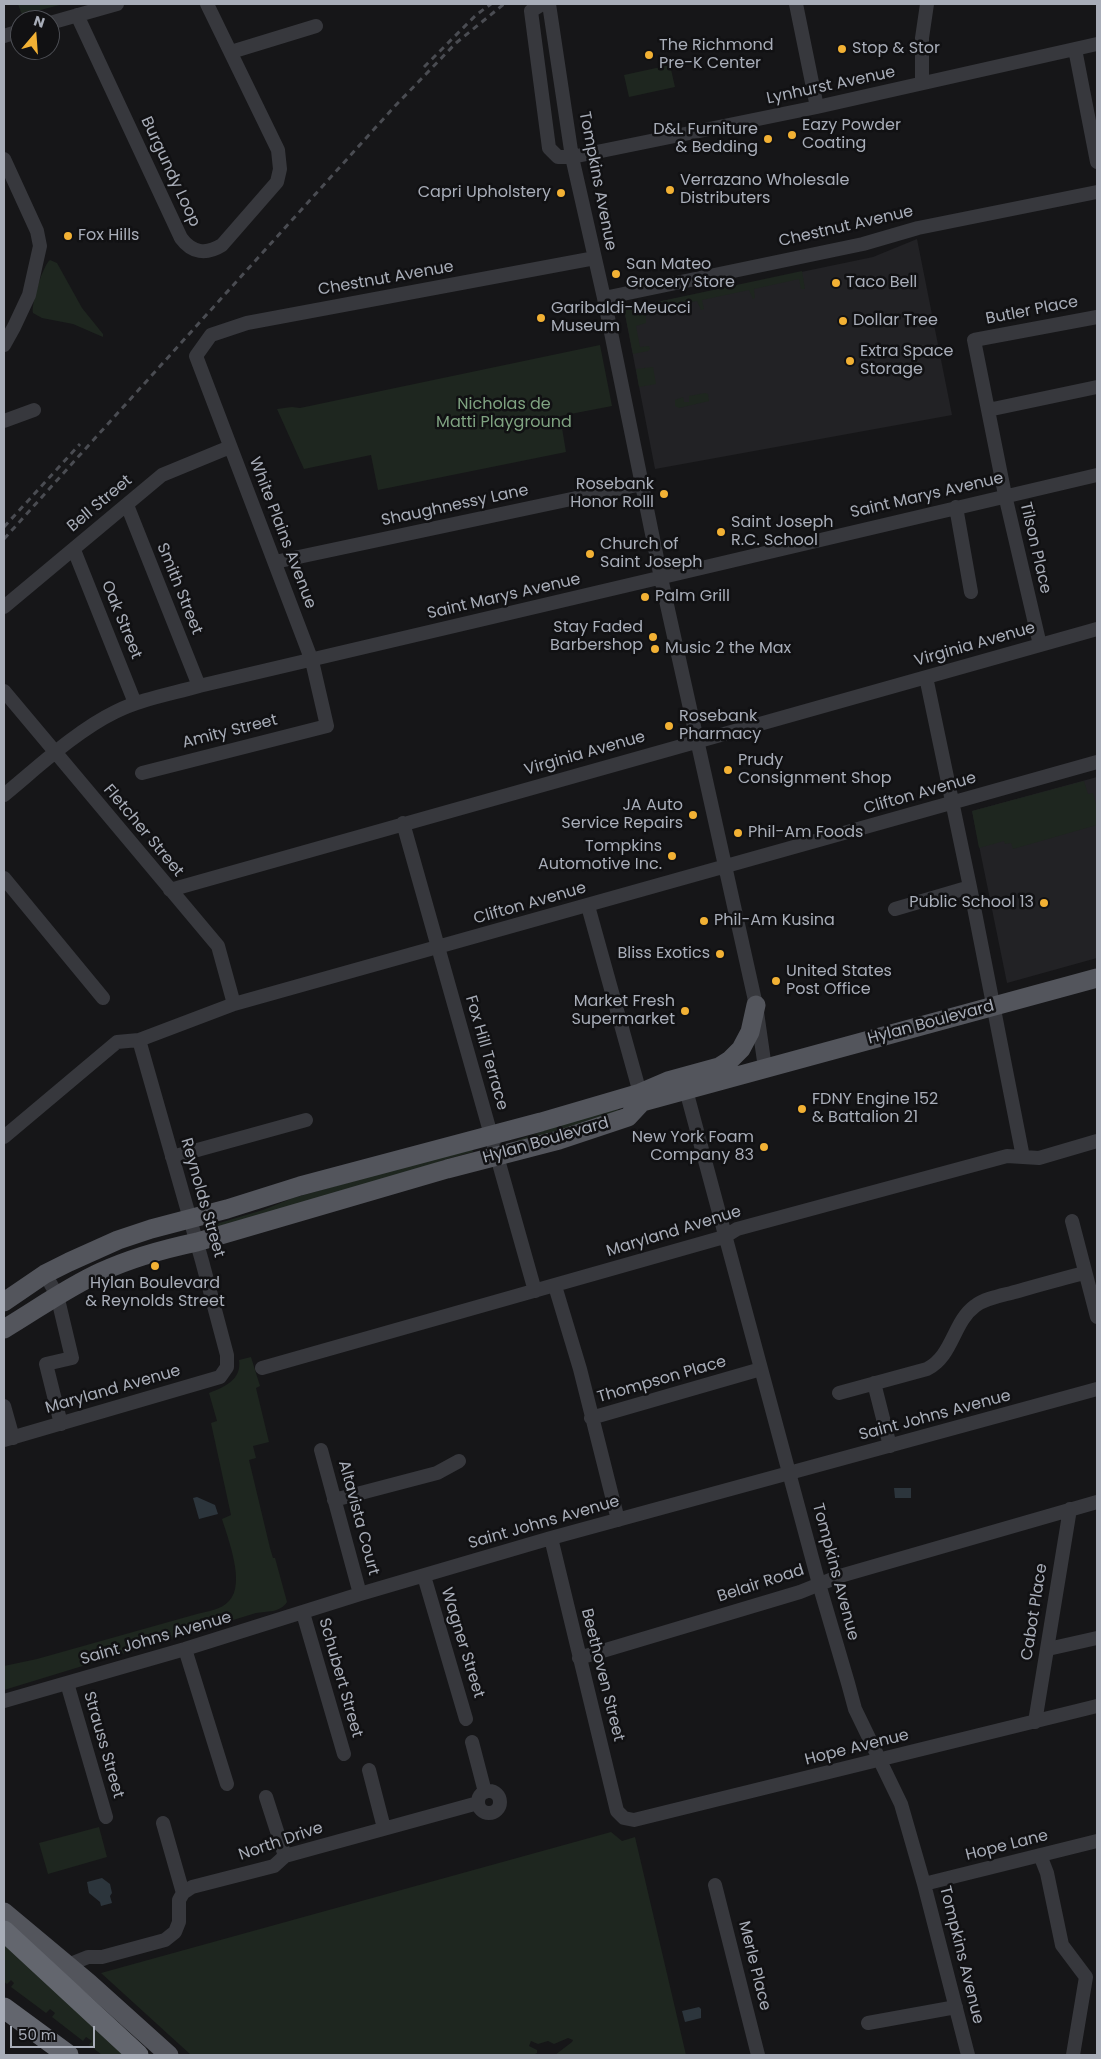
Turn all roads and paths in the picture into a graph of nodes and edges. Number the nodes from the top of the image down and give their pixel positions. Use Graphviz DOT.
graph roads {
  1 [pos="117,4"];
  2 [pos="207,4"];
  3 [pos="796,4"];
  4 [pos="927,4"];
  5 [pos="543,7"];
  6 [pos="77,16"];
  7 [pos="60,20"];
  8 [pos="316,26"];
  9 [pos="1097,44"];
  10 [pos="1075,49"];
  11 [pos="231,52"];
  12 [pos="922,82"];
  13 [pos="817,107"];
  14 [pos="572,157"];
  15 [pos="4,159"];
  16 [pos="1097,162"];
  17 [pos="1097,192"];
  18 [pos="595,258"];
  19 [pos="604,298"];
  20 [pos="1097,316"];
  21 [pos="974,340"];
  22 [pos="4,346"];
  23 [pos="196,356"];
  24 [pos="1097,387"];
  25 [pos="34,410"];
  26 [pos="988,410"];
  27 [pos="4,421"];
  28 [pos="230,447"];
  29 [pos="1097,475"];
  30 [pos="642,484"];
  31 [pos="1005,495"];
  32 [pos="127,505"];
  33 [pos="956,507"];
  34 [pos="74,550"];
  35 [pos="275,562"];
  36 [pos="661,578"];
  37 [pos="971,592"];
  38 [pos="4,607"];
  39 [pos="1097,629"];
  40 [pos="1040,645"];
  41 [pos="312,661"];
  42 [pos="926,678"];
  43 [pos="200,686"];
  44 [pos="4,691"];
  45 [pos="135,704"];
  46 [pos="327,726"];
  47 [pos="697,741"];
  48 [pos="55,753"];
  49 [pos="1097,762"];
  50 [pos="142,773"];
  51 [pos="4,795"];
  52 [pos="951,804"];
  53 [pos="403,823"];
  54 [pos="725,867"];
  55 [pos="4,878"];
  56 [pos="970,887"];
  57 [pos="170,890"];
  58 [pos="588,906"];
  59 [pos="895,909"];
  60 [pos="438,948"];
  61 [pos="1097,978"];
  62 [pos="104,998"];
  63 [pos="234,1004"];
  64 [pos="756,1005"];
  65 [pos="994,1007"];
  66 [pos="139,1040"];
  67 [pos="765,1068"];
  68 [pos="686,1090"];
  69 [pos="641,1097"];
  70 [pos="306,1120"];
  71 [pos="491,1136"];
  72 [pos="4,1137"];
  73 [pos="1097,1141"];
  74 [pos="496,1156"];
  75 [pos="172,1157"];
  76 [pos="1023,1157"];
  77 [pos="190,1219"];
  78 [pos="1072,1221"];
  79 [pos="724,1237"];
  80 [pos="197,1242"];
  81 [pos="1085,1273"];
  82 [pos="46,1274"];
  83 [pos="555,1286"];
  84 [pos="535,1291"];
  85 [pos="58,1295"];
  86 [pos="4,1302"];
  87 [pos="1097,1316"];
  88 [pos="4,1329"];
  89 [pos="227,1366"];
  90 [pos="262,1368"];
  91 [pos="761,1369"];
  92 [pos="874,1383"];
  93 [pos="1097,1389"];
  94 [pos="839,1393"];
  95 [pos="4,1406"];
  96 [pos="591,1418"];
  97 [pos="61,1424"];
  98 [pos="8,1439"];
  99 [pos="890,1446"];
  100 [pos="321,1450"];
  101 [pos="459,1461"];
  102 [pos="790,1473"];
  103 [pos="334,1500"];
  104 [pos="1097,1502"];
  105 [pos="1070,1509"];
  106 [pos="618,1520"];
  107 [pos="551,1538"];
  108 [pos="424,1576"];
  109 [pos="819,1584"];
  110 [pos="360,1594"];
  111 [pos="303,1613"];
  112 [pos="1097,1638"];
  113 [pos="185,1649"];
  114 [pos="1048,1649"];
  115 [pos="579,1658"];
  116 [pos="67,1682"];
  117 [pos="4,1701"];
  118 [pos="1097,1706"];
  119 [pos="466,1719"];
  120 [pos="1035,1722"];
  121 [pos="472,1742"];
  122 [pos="344,1754"];
  123 [pos="880,1760"];
  124 [pos="369,1770"];
  125 [pos="227,1784"];
  126 [pos="266,1797"];
  127 [pos="106,1817"];
  128 [pos="624,1818"];
  129 [pos="163,1823"];
  130 [pos="384,1828"];
  131 [pos="1097,1841"];
  132 [pos="1040,1855"];
  133 [pos="285,1856"];
  134 [pos="924,1884"];
  135 [pos="715,1885"];
  136 [pos="182,1893"];
  137 [pos="4,1912"];
  138 [pos="4,1931"];
  139 [pos="102,1957"];
  140 [pos="68,1965"];
  141 [pos="84,1978"];
  142 [pos="956,2007"];
  143 [pos="4,2008"];
  144 [pos="868,2023"];
  145 [pos="68,2055"];
  146 [pos="138,2055"];
  147 [pos="169,2055"];
  148 [pos="758,2055"];
  149 [pos="968,2055"];
  150 [pos="1074,2055"];
  1 -- 6 [label="street"];
  2 -- 11 [label="street, Burgundy Loop"];
  3 -- 13 [label="street"];
  4 -- 12 [label="street"];
  5 -- 14 [label="street, Tompkins Avenue"];
  5 -- 14 [label="street"];
  6 -- 7 [label="street"];
  6 -- 11 [label="street, Burgundy Loop"];
  8 -- 11 [label="street"];
  9 -- 10 [label="street, Lynhurst Avenue"];
  10 -- 12 [label="street, Lynhurst Avenue"];
  10 -- 16 [label="street"];
  12 -- 13 [label="street, Lynhurst Avenue"];
  13 -- 14 [label="street, Lynhurst Avenue"];
  14 -- 18 [label="street, Tompkins Avenue"];
  15 -- 22 [label="street"];
  17 -- 19 [label="street, Chestnut Avenue"];
  18 -- 19 [label="street, Tompkins Avenue"];
  18 -- 23 [label="street, Chestnut Avenue"];
  19 -- 30 [label="street, Tompkins Avenue"];
  20 -- 21 [label="street, Butler Place"];
  21 -- 26 [label="street, Tilson Place"];
  23 -- 28 [label="street, White Plains Avenue"];
  24 -- 26 [label="street"];
  25 -- 27 [label="street"];
  26 -- 31 [label="street, Tilson Place"];
  28 -- 32 [label="street, Bell Street"];
  28 -- 35 [label="street, White Plains Avenue"];
  29 -- 31 [label="street, Saint Marys Avenue"];
  30 -- 35 [label="street, Shaughnessy Lane"];
  30 -- 36 [label="street, Tompkins Avenue"];
  31 -- 33 [label="street, Saint Marys Avenue"];
  31 -- 40 [label="street, Tilson Place"];
  32 -- 34 [label="street, Bell Street"];
  32 -- 43 [label="street, Smith Street"];
  33 -- 36 [label="street, Saint Marys Avenue"];
  33 -- 37 [label="street"];
  34 -- 38 [label="street, Bell Street"];
  34 -- 45 [label="street, Oak Street"];
  35 -- 41 [label="street, White Plains Avenue"];
  36 -- 41 [label="street, Saint Marys Avenue"];
  36 -- 47 [label="street, Tompkins Avenue"];
  39 -- 40 [label="street, Virginia Avenue"];
  40 -- 42 [label="street, Virginia Avenue"];
  41 -- 43 [label="street, Saint Marys Avenue"];
  41 -- 46 [label="street, White Plains Avenue"];
  42 -- 47 [label="street, Virginia Avenue"];
  42 -- 52 [label="street"];
  43 -- 45 [label="street, Saint Marys Avenue"];
  44 -- 48 [label="street, Fletcher Street"];
  45 -- 48 [label="street, Saint Marys Avenue"];
  46 -- 50 [label="street, Amity Street"];
  47 -- 53 [label="street, Virginia Avenue"];
  47 -- 54 [label="street, Tompkins Avenue"];
  48 -- 51 [label="street, Saint Marys Avenue"];
  48 -- 57 [label="street, Fletcher Street"];
  49 -- 52 [label="street, Clifton Avenue"];
  52 -- 54 [label="street, Clifton Avenue"];
  52 -- 56 [label="street"];
  53 -- 57 [label="street, Virginia Avenue"];
  53 -- 60 [label="street, Fox Hill Terrace"];
  54 -- 58 [label="street, Clifton Avenue"];
  54 -- 64 [label="street, Tompkins Avenue"];
  55 -- 62 [label="street"];
  56 -- 59 [label="street"];
  56 -- 65 [label="street"];
  57 -- 63 [label="street, Fletcher Street"];
  58 -- 60 [label="street, Clifton Avenue"];
  58 -- 69 [label="street"];
  60 -- 63 [label="street, Clifton Avenue"];
  60 -- 71 [label="street, Fox Hill Terrace"];
  61 -- 65 [label="main road, Hylan Boulevard"];
  63 -- 66 [label="street, Clifton Avenue"];
  64 -- 67 [label="street, Tompkins Avenue"];
  64 -- 69 [label="main road"];
  65 -- 67 [label="main road, Hylan Boulevard"];
  65 -- 76 [label="street"];
  66 -- 72 [label="street, Clifton Avenue"];
  66 -- 75 [label="street, Reynolds Street"];
  67 -- 68 [label="main road, Hylan Boulevard"];
  68 -- 69 [label="main road, Hylan Boulevard"];
  68 -- 79 [label="street, Tompkins Avenue"];
  69 -- 71 [label="main road, Hylan Boulevard"];
  69 -- 74 [label="main road, Hylan Boulevard"];
  70 -- 75 [label="street"];
  71 -- 74 [label="street, Fox Hill Terrace"];
  71 -- 77 [label="main road, Hylan Boulevard"];
  73 -- 76 [label="street, Maryland Avenue"];
  74 -- 80 [label="main road, Hylan Boulevard"];
  74 -- 84 [label="street, Fox Hill Terrace"];
  75 -- 77 [label="street, Reynolds Street"];
  76 -- 79 [label="street, Maryland Avenue"];
  77 -- 80 [label="street, Reynolds Street"];
  77 -- 82 [label="main road, Hylan Boulevard"];
  78 -- 81 [label="street"];
  79 -- 83 [label="street, Maryland Avenue"];
  79 -- 91 [label="street, Tompkins Avenue"];
  80 -- 85 [label="main road, Hylan Boulevard"];
  80 -- 89 [label="street, Reynolds Street"];
  81 -- 87 [label="street"];
  81 -- 92 [label="street"];
  82 -- 85 [label="street"];
  82 -- 86 [label="main road, Hylan Boulevard"];
  83 -- 84 [label="street, Maryland Avenue"];
  83 -- 96 [label="street, Thompson Place"];
  84 -- 90 [label="street, Maryland Avenue"];
  85 -- 88 [label="main road, Hylan Boulevard"];
  85 -- 97 [label="street"];
  89 -- 97 [label="street, Maryland Avenue"];
  91 -- 96 [label="street, Thompson Place"];
  91 -- 102 [label="street, Tompkins Avenue"];
  92 -- 94 [label="street"];
  92 -- 99 [label="street"];
  93 -- 99 [label="street, Saint Johns Avenue"];
  95 -- 98 [label="street"];
  96 -- 106 [label="street"];
  97 -- 98 [label="street, Maryland Avenue"];
  99 -- 102 [label="street, Saint Johns Avenue"];
  100 -- 103 [label="street, Altavista Court"];
  101 -- 103 [label="street"];
  102 -- 106 [label="street, Saint Johns Avenue"];
  102 -- 109 [label="street, Tompkins Avenue"];
  103 -- 110 [label="street, Altavista Court"];
  104 -- 105 [label="street, Belair Road"];
  105 -- 109 [label="street, Belair Road"];
  105 -- 114 [label="street, Cabot Place"];
  106 -- 107 [label="street, Saint Johns Avenue"];
  107 -- 108 [label="street, Saint Johns Avenue"];
  107 -- 115 [label="street, Beethoven Street"];
  108 -- 110 [label="street, Saint Johns Avenue"];
  108 -- 119 [label="street, Wagner Street"];
  109 -- 115 [label="street, Belair Road"];
  109 -- 123 [label="street, Tompkins Avenue"];
  110 -- 111 [label="street, Saint Johns Avenue"];
  111 -- 113 [label="street, Saint Johns Avenue"];
  111 -- 122 [label="street, Schubert Street"];
  112 -- 114 [label="street"];
  113 -- 116 [label="street, Saint Johns Avenue"];
  113 -- 125 [label="street"];
  114 -- 120 [label="street, Cabot Place"];
  115 -- 128 [label="street, Beethoven Street"];
  116 -- 117 [label="street, Saint Johns Avenue"];
  116 -- 127 [label="street, Strauss Street"];
  118 -- 120 [label="street, Hope Avenue"];
  120 -- 123 [label="street, Hope Avenue"];
  121 -- 130 [label="street, North Drive"];
  123 -- 128 [label="street, Hope Avenue"];
  123 -- 134 [label="street, Tompkins Avenue"];
  124 -- 130 [label="street"];
  126 -- 133 [label="street"];
  129 -- 136 [label="street"];
  130 -- 133 [label="street, North Drive"];
  131 -- 132 [label="street, Hope Lane"];
  132 -- 134 [label="street, Hope Lane"];
  132 -- 150 [label="street"];
  133 -- 136 [label="street, North Drive"];
  134 -- 142 [label="street, Tompkins Avenue"];
  135 -- 148 [label="street, Merle Place"];
  136 -- 139 [label="street"];
  137 -- 140 [label="main road"];
  138 -- 146 [label="highway"];
  139 -- 140 [label="street"];
  139 -- 141 [label="street"];
  140 -- 141 [label="main road"];
  141 -- 147 [label="main road"];
  142 -- 144 [label="street"];
  142 -- 149 [label="street, Tompkins Avenue"];
  143 -- 145 [label="highway"];
}
